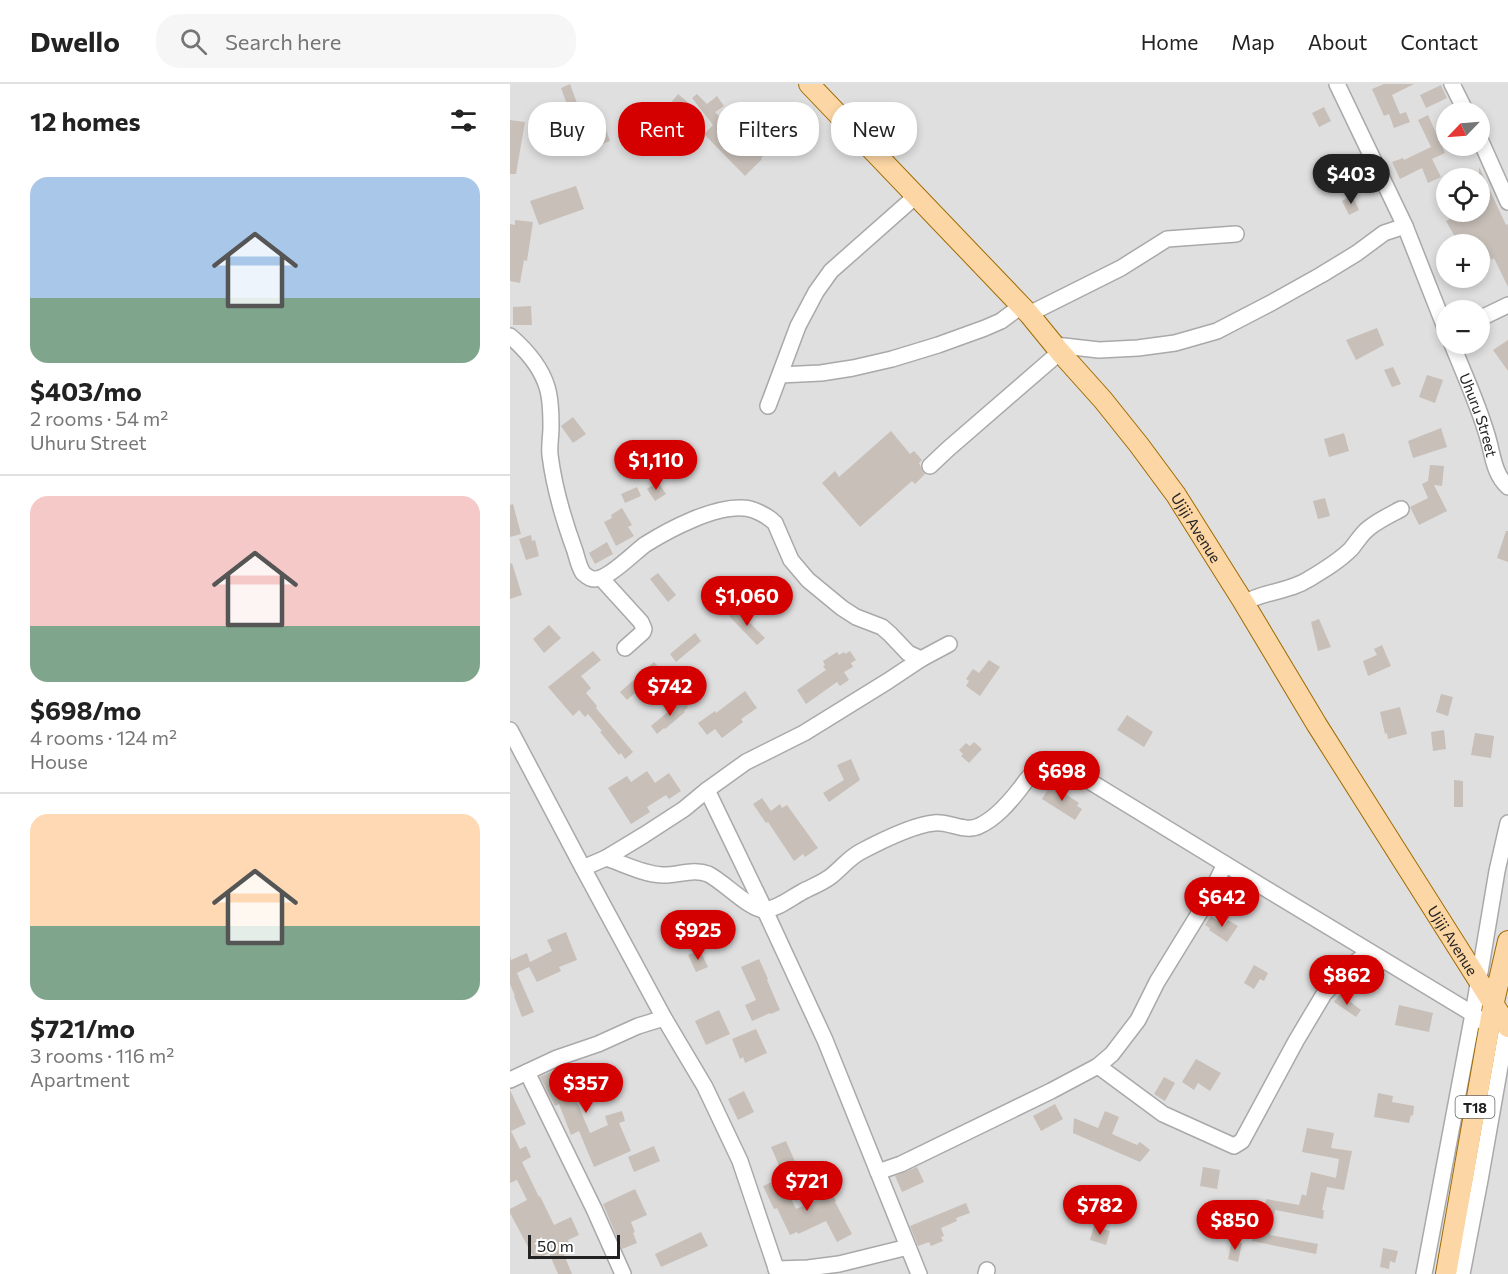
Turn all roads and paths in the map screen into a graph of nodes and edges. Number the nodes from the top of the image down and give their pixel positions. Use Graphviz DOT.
graph roads {
  1 [pos="809,84"];
  2 [pos="1336,84"];
  3 [pos="1452,84"];
  4 [pos="1461,102"];
  5 [pos="1487,156"];
  6 [pos="916,195"];
  7 [pos="1508,202"];
  8 [pos="1405,226"];
  9 [pos="1236,234"];
  10 [pos="1436,305"];
  11 [pos="1508,305"];
  12 [pos="1025,310"];
  13 [pos="1490,314"];
  14 [pos="510,336"];
  15 [pos="1058,348"];
  16 [pos="1456,354"];
  17 [pos="780,375"];
  18 [pos="768,406"];
  19 [pos="930,466"];
  20 [pos="1508,487"];
  21 [pos="1401,509"];
  22 [pos="601,578"];
  23 [pos="1244,603"];
  24 [pos="949,644"];
  25 [pos="625,648"];
  26 [pos="921,659"];
  27 [pos="510,730"];
  28 [pos="707,790"];
  29 [pos="1508,823"];
  30 [pos="606,858"];
  31 [pos="1225,864"];
  32 [pos="582,868"];
  33 [pos="764,910"];
  34 [pos="1508,941"];
  35 [pos="1369,952"];
  36 [pos="1479,981"];
  37 [pos="1493,1006"];
  38 [pos="1473,1014"];
  39 [pos="664,1018"];
  40 [pos="1503,1025"];
  41 [pos="1098,1066"];
  42 [pos="527,1072"];
  43 [pos="510,1080"];
  44 [pos="878,1172"];
  45 [pos="1471,1180"];
  46 [pos="908,1247"];
  47 [pos="777,1271"];
  48 [pos="623,1274"];
  49 [pos="919,1274"];
  50 [pos="1424,1274"];
  51 [pos="1446,1274"];
  52 [pos="1461,1274"];
  1 -- 6 [label="main road, Ujiji Avenue"];
  2 -- 8 [label="street"];
  3 -- 4 [label="street"];
  5 -- 7 [label="street"];
  6 -- 12 [label="main road, Ujiji Avenue"];
  6 -- 17 [label="street"];
  8 -- 10 [label="street"];
  8 -- 15 [label="street"];
  9 -- 12 [label="street"];
  11 -- 13 [label="street"];
  12 -- 15 [label="main road, Ujiji Avenue"];
  12 -- 17 [label="street"];
  14 -- 22 [label="street"];
  15 -- 19 [label="street"];
  15 -- 23 [label="main road, Ujiji Avenue"];
  16 -- 20 [label="street, Uhuru Street"];
  17 -- 18 [label="street"];
  21 -- 23 [label="street"];
  22 -- 25 [label="street"];
  22 -- 26 [label="street"];
  23 -- 36 [label="main road, Ujiji Avenue"];
  24 -- 26 [label="street"];
  26 -- 28 [label="street"];
  27 -- 32 [label="street"];
  28 -- 30 [label="street"];
  28 -- 33 [label="street"];
  29 -- 36 [label="street"];
  30 -- 32 [label="street"];
  30 -- 33 [label="street"];
  31 -- 33 [label="street"];
  31 -- 35 [label="street"];
  31 -- 41 [label="street"];
  32 -- 39 [label="street"];
  33 -- 44 [label="street"];
  34 -- 37 [label="main road"];
  35 -- 38 [label="street"];
  35 -- 41 [label="street"];
  36 -- 37 [label="main road, Ujiji Avenue"];
  36 -- 38 [label="street"];
  37 -- 40 [label="main road, Ujiji Avenue"];
  38 -- 40 [label="street"];
  38 -- 50 [label="street"];
  39 -- 42 [label="street"];
  39 -- 47 [label="street"];
  40 -- 45 [label="main road, T18"];
  41 -- 44 [label="street"];
  42 -- 43 [label="street"];
  42 -- 48 [label="street"];
  44 -- 46 [label="street"];
  45 -- 51 [label="main road, T18"];
  45 -- 52 [label="street"];
  46 -- 47 [label="street"];
  46 -- 49 [label="street"];
}
